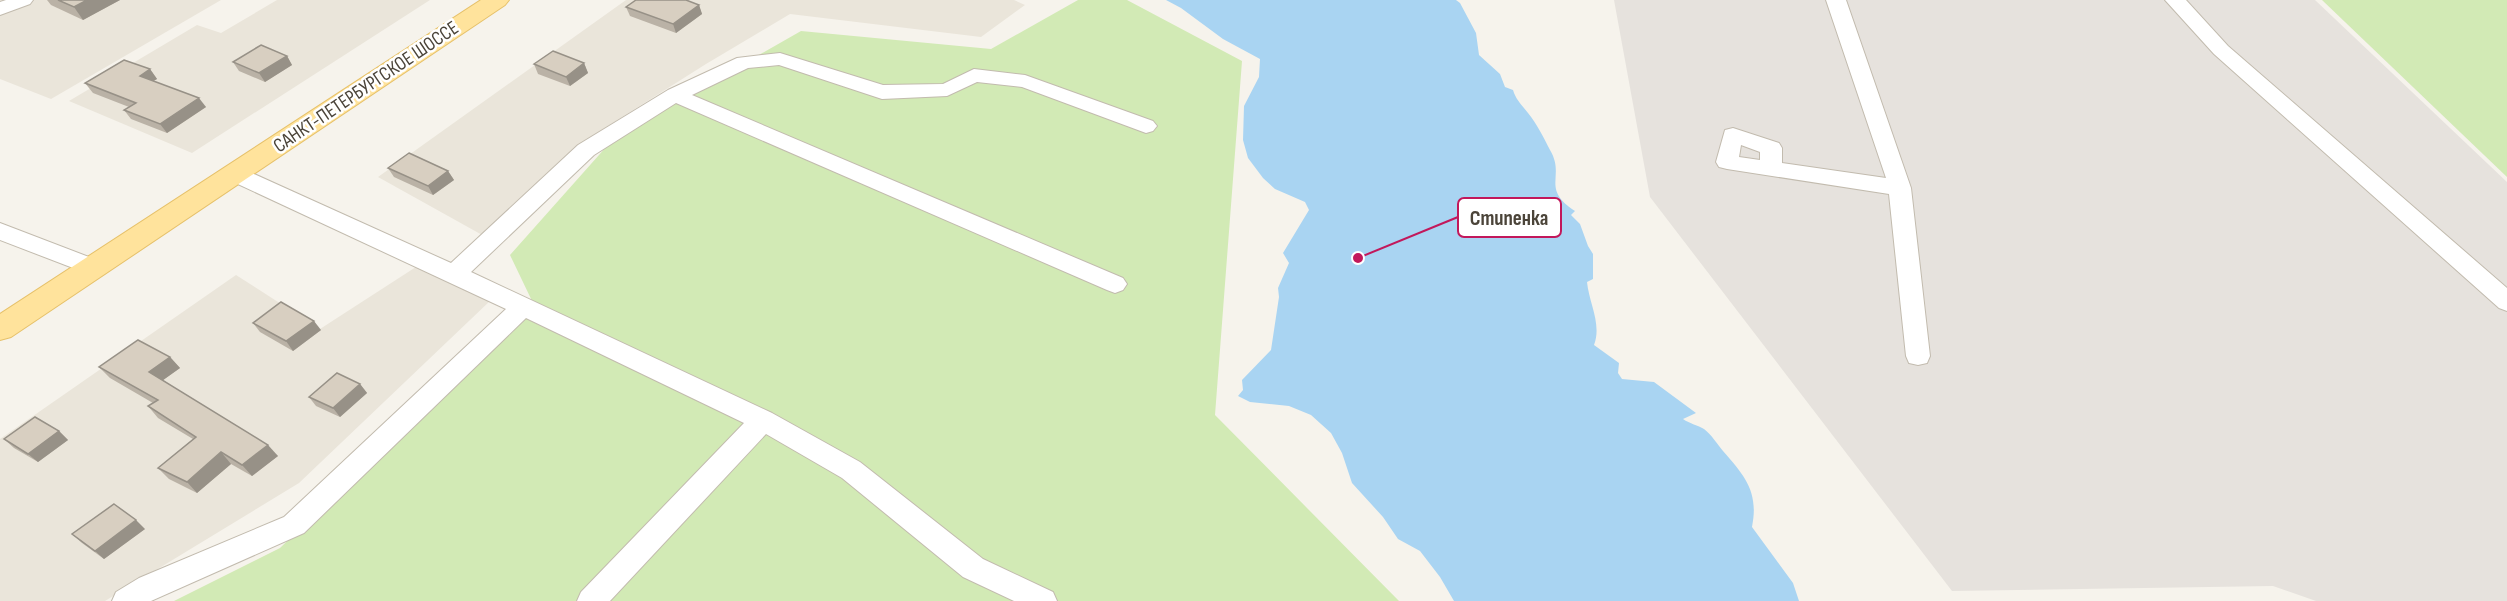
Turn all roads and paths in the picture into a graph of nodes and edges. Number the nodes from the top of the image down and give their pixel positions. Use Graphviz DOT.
graph roads {
  1 [pos="22,0"];
  2 [pos="497,0"];
  3 [pos="1836,0"];
  4 [pos="2175,0"];
  5 [pos="0,9"];
  6 [pos="675,95"];
  7 [pos="1146,126"];
  8 [pos="1771,168"];
  9 [pos="235,174"];
  10 [pos="1900,188"];
  11 [pos="0,231"];
  12 [pos="94,268"];
  13 [pos="454,274"];
  14 [pos="1115,284"];
  15 [pos="2507,302"];
  16 [pos="523,307"];
  17 [pos="0,329"];
  18 [pos="1918,356"];
  19 [pos="764,420"];
  20 [pos="126,601"];
  21 [pos="591,601"];
  22 [pos="1043,601"];
  1 -- 5 [label="street"];
  2 -- 9 [label="main road, САНКТ-ПЕТЕРБУРГСКОЕ ШОССЕ"];
  3 -- 10 [label="street"];
  4 -- 15 [label="street"];
  6 -- 7 [label="street"];
  6 -- 13 [label="street"];
  6 -- 14 [label="street"];
  8 -- 10 [label="street"];
  9 -- 12 [label="main road, САНКТ-ПЕТЕРБУРГСКОЕ ШОССЕ"];
  9 -- 13 [label="street"];
  10 -- 18 [label="street"];
  11 -- 12 [label="street"];
  12 -- 17 [label="main road, САНКТ-ПЕТЕРБУРГСКОЕ ШОССЕ"];
  13 -- 16 [label="street"];
  16 -- 19 [label="street"];
  16 -- 20 [label="street"];
  19 -- 21 [label="street"];
  19 -- 22 [label="street"];
}
